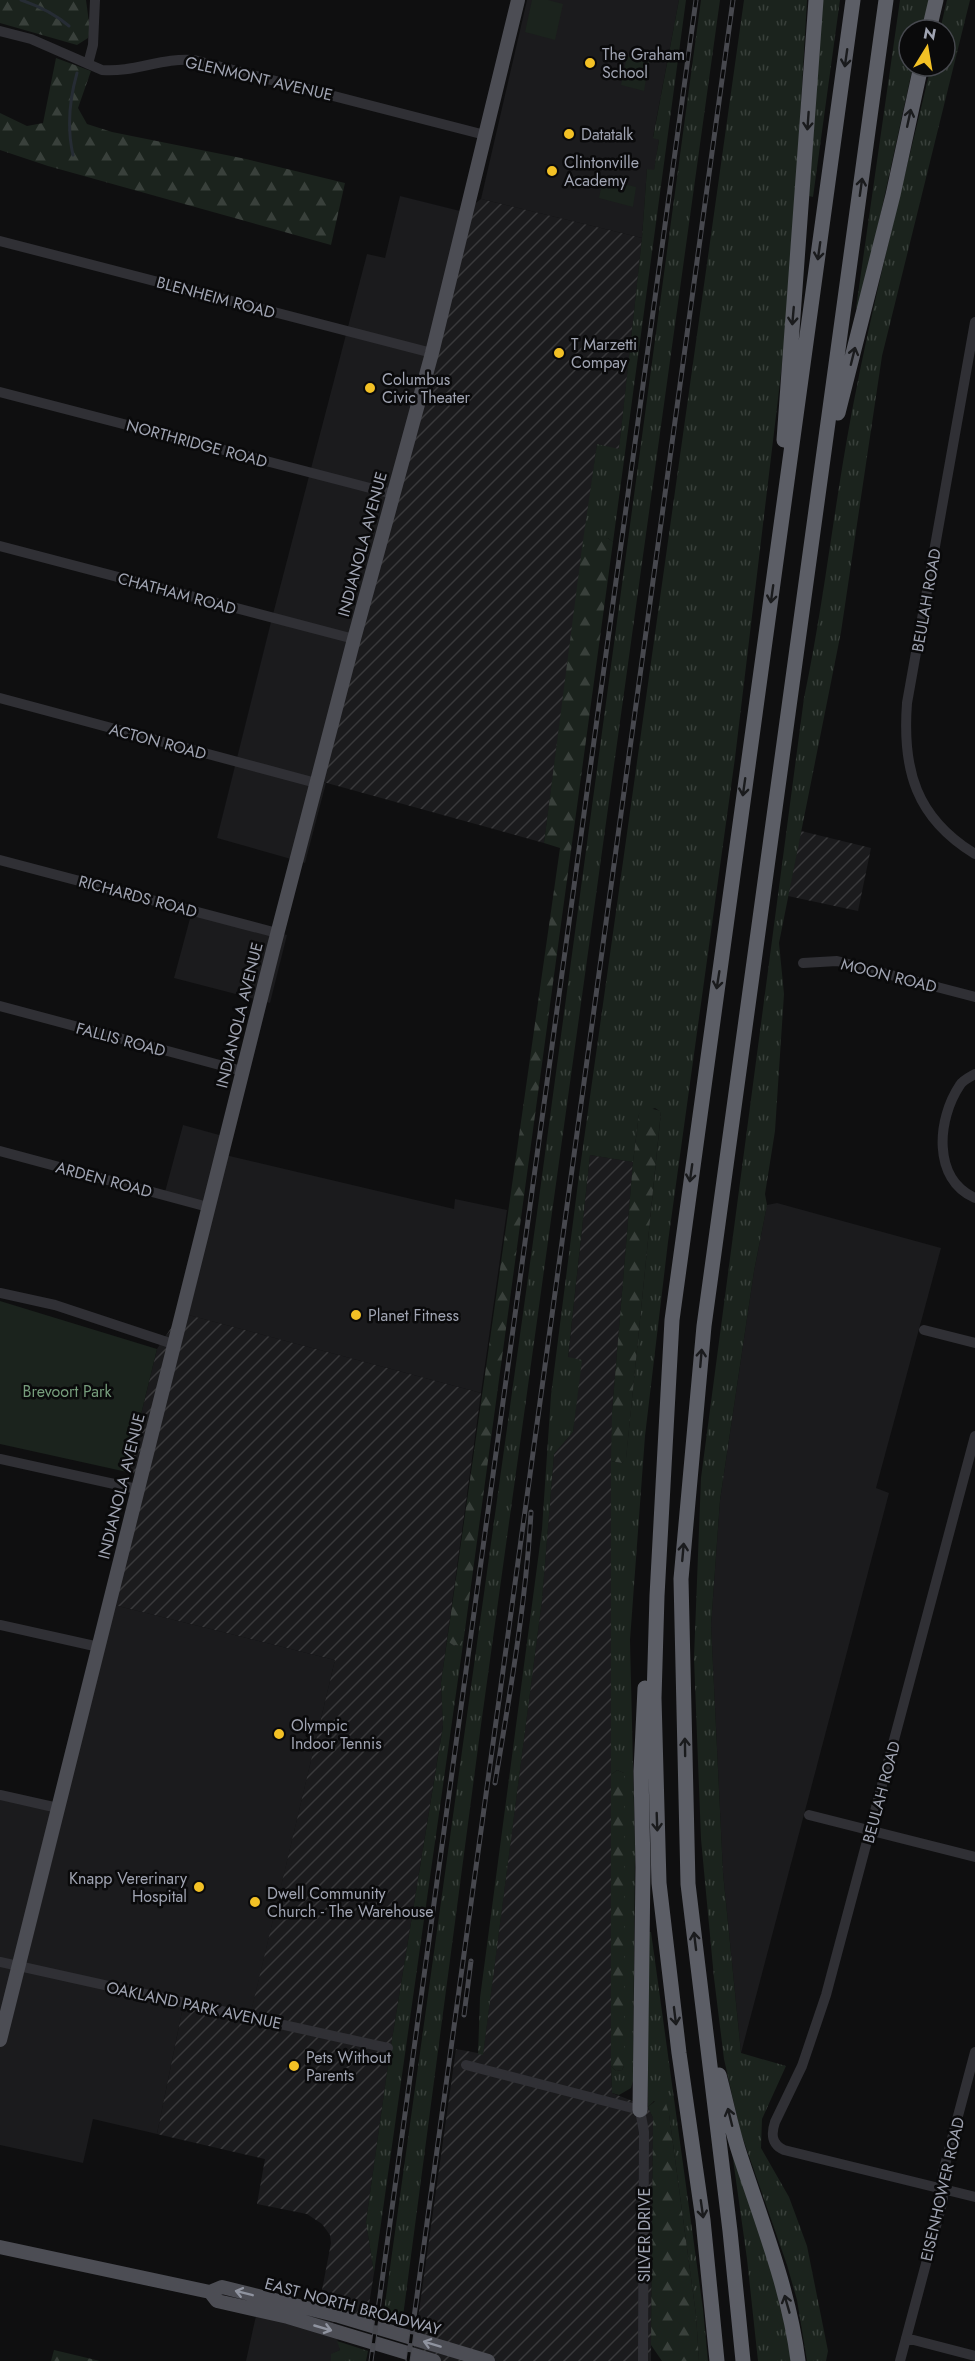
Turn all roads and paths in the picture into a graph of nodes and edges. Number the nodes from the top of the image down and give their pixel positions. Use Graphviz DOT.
graph roads {
  1 [pos="95,0"];
  2 [pos="518,0"];
  3 [pos="816,0"];
  4 [pos="853,0"];
  5 [pos="886,0"];
  6 [pos="936,0"];
  7 [pos="932,18"];
  8 [pos="0,31"];
  9 [pos="88,64"];
  10 [pos="918,78"];
  11 [pos="485,135"];
  12 [pos="0,241"];
  13 [pos="975,322"];
  14 [pos="974,337"];
  15 [pos="432,353"];
  16 [pos="0,392"];
  17 [pos="393,494"];
  18 [pos="817,494"];
  19 [pos="780,536"];
  20 [pos="0,546"];
  21 [pos="354,639"];
  22 [pos="0,698"];
  23 [pos="316,783"];
  24 [pos="975,854"];
  25 [pos="0,860"];
  26 [pos="277,933"];
  27 [pos="803,963"];
  28 [pos="975,997"];
  29 [pos="0,1006"];
  30 [pos="242,1071"];
  31 [pos="975,1074"];
  32 [pos="0,1151"];
  33 [pos="975,1198"];
  34 [pos="208,1207"];
  35 [pos="0,1293"];
  36 [pos="924,1330"];
  37 [pos="975,1343"];
  38 [pos="173,1344"];
  39 [pos="975,1436"];
  40 [pos="0,1458"];
  41 [pos="137,1489"];
  42 [pos="657,1596"];
  43 [pos="0,1625"];
  44 [pos="99,1647"];
  45 [pos="0,1795"];
  46 [pos="58,1808"];
  47 [pos="809,1815"];
  48 [pos="870,1831"];
  49 [pos="975,1857"];
  50 [pos="0,1962"];
  51 [pos="19,1966"];
  52 [pos="702,1999"];
  53 [pos="0,2040"];
  54 [pos="388,2048"];
  55 [pos="975,2052"];
  56 [pos="466,2065"];
  57 [pos="640,2110"];
  58 [pos="942,2189"];
  59 [pos="975,2198"];
  60 [pos="0,2247"];
  61 [pos="210,2292"];
  62 [pos="906,2338"];
  63 [pos="975,2356"];
  64 [pos="434,2361"];
  65 [pos="488,2361"];
  66 [pos="643,2361"];
  67 [pos="717,2361"];
  68 [pos="743,2361"];
  69 [pos="798,2361"];
  70 [pos="900,2361"];
  1 -- 9 [label="street"];
  2 -- 11 [label="main road, INDIANOLA AVENUE"];
  3 -- 19 [label="highway, one-way"];
  4 -- 19 [label="highway, one-way"];
  18 -- 5 [label="highway, one-way"];
  6 -- 7 [label="highway"];
  8 -- 9 [label="street, GLENMONT AVENUE"];
  9 -- 11 [label="street, GLENMONT AVENUE"];
  18 -- 10 [label="highway, one-way"];
  11 -- 15 [label="main road, INDIANOLA AVENUE"];
  12 -- 15 [label="street, BLENHEIM ROAD"];
  13 -- 14 [label="street, BEULAH ROAD"];
  14 -- 24 [label="street, BEULAH ROAD"];
  15 -- 17 [label="main road, INDIANOLA AVENUE"];
  16 -- 17 [label="street, NORTHRIDGE ROAD"];
  17 -- 21 [label="main road, INDIANOLA AVENUE"];
  52 -- 18 [label="highway, one-way"];
  19 -- 42 [label="highway, one-way"];
  20 -- 21 [label="street, CHATHAM ROAD"];
  21 -- 23 [label="main road, INDIANOLA AVENUE"];
  22 -- 23 [label="street, ACTON ROAD"];
  23 -- 26 [label="main road, INDIANOLA AVENUE"];
  25 -- 26 [label="street, RICHARDS ROAD"];
  26 -- 30 [label="main road, INDIANOLA AVENUE"];
  27 -- 28 [label="street, MOON ROAD"];
  29 -- 30 [label="street, FALLIS ROAD"];
  30 -- 34 [label="main road, INDIANOLA AVENUE"];
  31 -- 33 [label="street"];
  32 -- 34 [label="street, ARDEN ROAD"];
  34 -- 38 [label="main road, INDIANOLA AVENUE"];
  35 -- 38 [label="street"];
  36 -- 37 [label="street"];
  38 -- 41 [label="main road, INDIANOLA AVENUE"];
  39 -- 48 [label="street, BEULAH ROAD"];
  40 -- 41 [label="street"];
  41 -- 44 [label="main road, INDIANOLA AVENUE"];
  42 -- 57 [label="highway"];
  42 -- 67 [label="highway, one-way"];
  43 -- 44 [label="street"];
  44 -- 46 [label="main road, INDIANOLA AVENUE"];
  45 -- 46 [label="street"];
  46 -- 51 [label="main road, INDIANOLA AVENUE"];
  47 -- 48 [label="street"];
  48 -- 49 [label="street"];
  48 -- 58 [label="street, BEULAH ROAD"];
  50 -- 51 [label="street, OAKLAND PARK AVENUE"];
  51 -- 53 [label="main road, INDIANOLA AVENUE"];
  51 -- 54 [label="street, OAKLAND PARK AVENUE"];
  52 -- 68 [label="highway"];
  69 -- 52 [label="highway, one-way"];
  55 -- 58 [label="street, EISENHOWER ROAD"];
  56 -- 57 [label="street"];
  57 -- 66 [label="street, SILVER DRIVE"];
  58 -- 59 [label="street"];
  58 -- 62 [label="street, EISENHOWER ROAD"];
  60 -- 61 [label="main road, EAST NORTH BROADWAY"];
  61 -- 64 [label="main road, EAST NORTH BROADWAY, one-way"];
  65 -- 61 [label="main road, EAST NORTH BROADWAY, one-way"];
  62 -- 63 [label="street"];
  62 -- 70 [label="street, EISENHOWER ROAD"];
}
